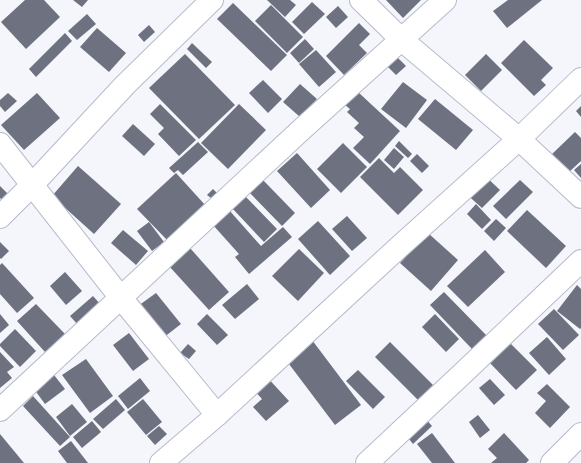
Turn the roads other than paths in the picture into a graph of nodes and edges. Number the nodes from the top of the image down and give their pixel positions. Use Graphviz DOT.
graph roads {
  1 [pos="212,0"];
  2 [pos="361,0"];
  3 [pos="445,0"];
  4 [pos="402,40"];
  5 [pos="581,79"];
  6 [pos="519,139"];
  7 [pos="0,144"];
  8 [pos="32,185"];
  9 [pos="581,197"];
  10 [pos="0,217"];
  11 [pos="581,261"];
  12 [pos="121,298"];
  13 [pos="0,410"];
  14 [pos="217,415"];
  15 [pos="581,434"];
  16 [pos="161,463"];
  17 [pos="367,463"];
  18 [pos="552,463"];
  1 -- 8 [label="street"];
  2 -- 4 [label="street"];
  3 -- 4 [label="street"];
  4 -- 6 [label="street"];
  4 -- 12 [label="street"];
  5 -- 6 [label="street"];
  6 -- 9 [label="street"];
  6 -- 14 [label="street"];
  7 -- 8 [label="street"];
  8 -- 10 [label="street"];
  8 -- 12 [label="street"];
  11 -- 17 [label="street"];
  12 -- 13 [label="street"];
  12 -- 14 [label="street"];
  14 -- 16 [label="street"];
  15 -- 18 [label="street"];
}
